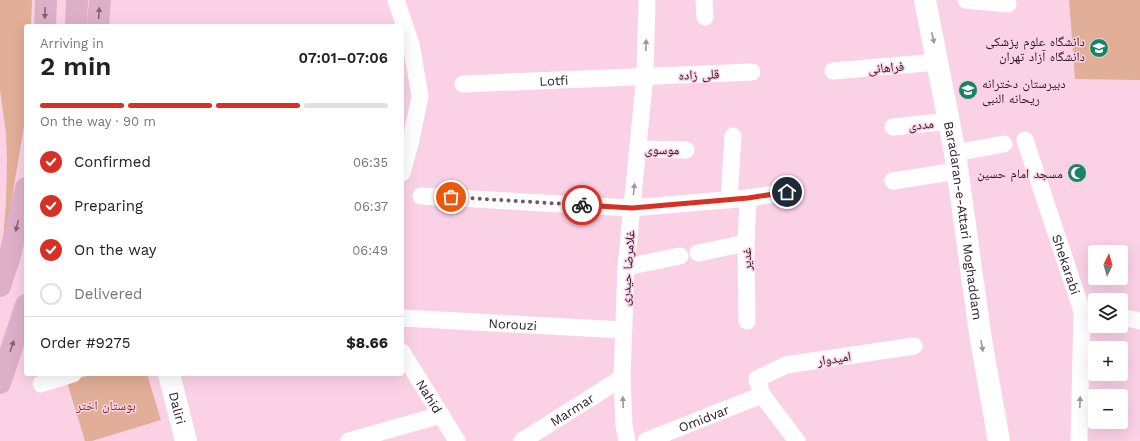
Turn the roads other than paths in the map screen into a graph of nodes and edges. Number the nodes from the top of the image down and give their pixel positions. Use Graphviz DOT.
graph roads {
  1 [pos="46,0"];
  2 [pos="77,0"];
  3 [pos="100,0"];
  4 [pos="396,0"];
  5 [pos="648,0"];
  6 [pos="925,0"];
  7 [pos="966,0"];
  8 [pos="1008,4"];
  9 [pos="45,24"];
  10 [pos="76,24"];
  11 [pos="98,24"];
  12 [pos="402,24"];
  13 [pos="404,30"];
  14 [pos="938,62"];
  15 [pos="833,71"];
  16 [pos="752,72"];
  17 [pos="645,75"];
  18 [pos="463,84"];
  19 [pos="949,121"];
  20 [pos="893,127"];
  21 [pos="733,136"];
  22 [pos="1025,140"];
  23 [pos="407,141"];
  24 [pos="1004,144"];
  25 [pos="638,149"];
  26 [pos="686,150"];
  27 [pos="404,160"];
  28 [pos="956,162"];
  29 [pos="892,181"];
  30 [pos="787,192"];
  31 [pos="24,196"];
  32 [pos="421,196"];
  33 [pos="748,198"];
  34 [pos="729,200"];
  35 [pos="632,208"];
  36 [pos="746,243"];
  37 [pos="698,253"];
  38 [pos="680,256"];
  39 [pos="626,267"];
  40 [pos="0,286"];
  41 [pos="24,311"];
  42 [pos="1088,312"];
  43 [pos="404,318"];
  44 [pos="1128,319"];
  45 [pos="747,321"];
  46 [pos="1140,321"];
  47 [pos="623,330"];
  48 [pos="914,346"];
  49 [pos="404,355"];
  50 [pos="66,376"];
  51 [pos="170,376"];
  52 [pos="622,378"];
  53 [pos="0,383"];
  54 [pos="40,384"];
  55 [pos="762,395"];
  56 [pos="441,414"];
  57 [pos="186,441"];
  58 [pos="350,441"];
  59 [pos="457,441"];
  60 [pos="522,441"];
  61 [pos="627,441"];
  62 [pos="646,441"];
  63 [pos="798,441"];
  64 [pos="999,441"];
  65 [pos="1079,441"];
  1 -- 9 [label="highway, one-way"];
  2 -- 10 [label="highway"];
  11 -- 3 [label="highway, one-way"];
  4 -- 12 [label="street"];
  17 -- 5 [label="street, غلامرضا حیدری, one-way"];
  6 -- 14 [label="street, Baradaran-e-Attari Moghaddam, one-way"];
  7 -- 8 [label="street"];
  13 -- 23 [label="street"];
  14 -- 15 [label="street, فراهانی"];
  14 -- 19 [label="street, Baradaran-e-Attari Moghaddam"];
  16 -- 17 [label="street, قلی زاده"];
  17 -- 18 [label="street, Lotfi"];
  17 -- 25 [label="street, غلامرضا حیدری"];
  19 -- 20 [label="street, مددی"];
  19 -- 28 [label="street, Baradaran-e-Attari Moghaddam"];
  21 -- 34 [label="street"];
  22 -- 42 [label="street, Shekarabi"];
  23 -- 27 [label="street"];
  24 -- 28 [label="street"];
  25 -- 26 [label="street, موسوی"];
  35 -- 25 [label="street, غلامرضا حیدری, one-way"];
  28 -- 29 [label="street"];
  28 -- 64 [label="street, Baradaran-e-Attari Moghaddam, one-way"];
  30 -- 33 [label="street"];
  31 -- 40 [label="highway, one-way"];
  32 -- 35 [label="street"];
  33 -- 34 [label="street"];
  33 -- 36 [label="street, غدیر"];
  34 -- 35 [label="street"];
  35 -- 39 [label="street, غلامرضا حیدری"];
  36 -- 37 [label="street"];
  36 -- 45 [label="street, غدیر"];
  38 -- 39 [label="street"];
  39 -- 47 [label="street, غلامرضا حیدری"];
  53 -- 41 [label="highway, one-way"];
  65 -- 42 [label="street, Shekarabi, one-way"];
  43 -- 47 [label="street, Norouzi"];
  44 -- 46 [label="street"];
  47 -- 52 [label="street, غلامرضا حیدری"];
  48 -- 55 [label="street, امیدوار"];
  49 -- 56 [label="street, Nahid"];
  50 -- 54 [label="street"];
  51 -- 57 [label="street, Daliri"];
  52 -- 60 [label="street, Marmar"];
  61 -- 52 [label="street, غلامرضا حیدری, one-way"];
  55 -- 62 [label="street, Omidvar"];
  55 -- 63 [label="street"];
  56 -- 58 [label="street"];
  56 -- 59 [label="street, Nahid"];
}
